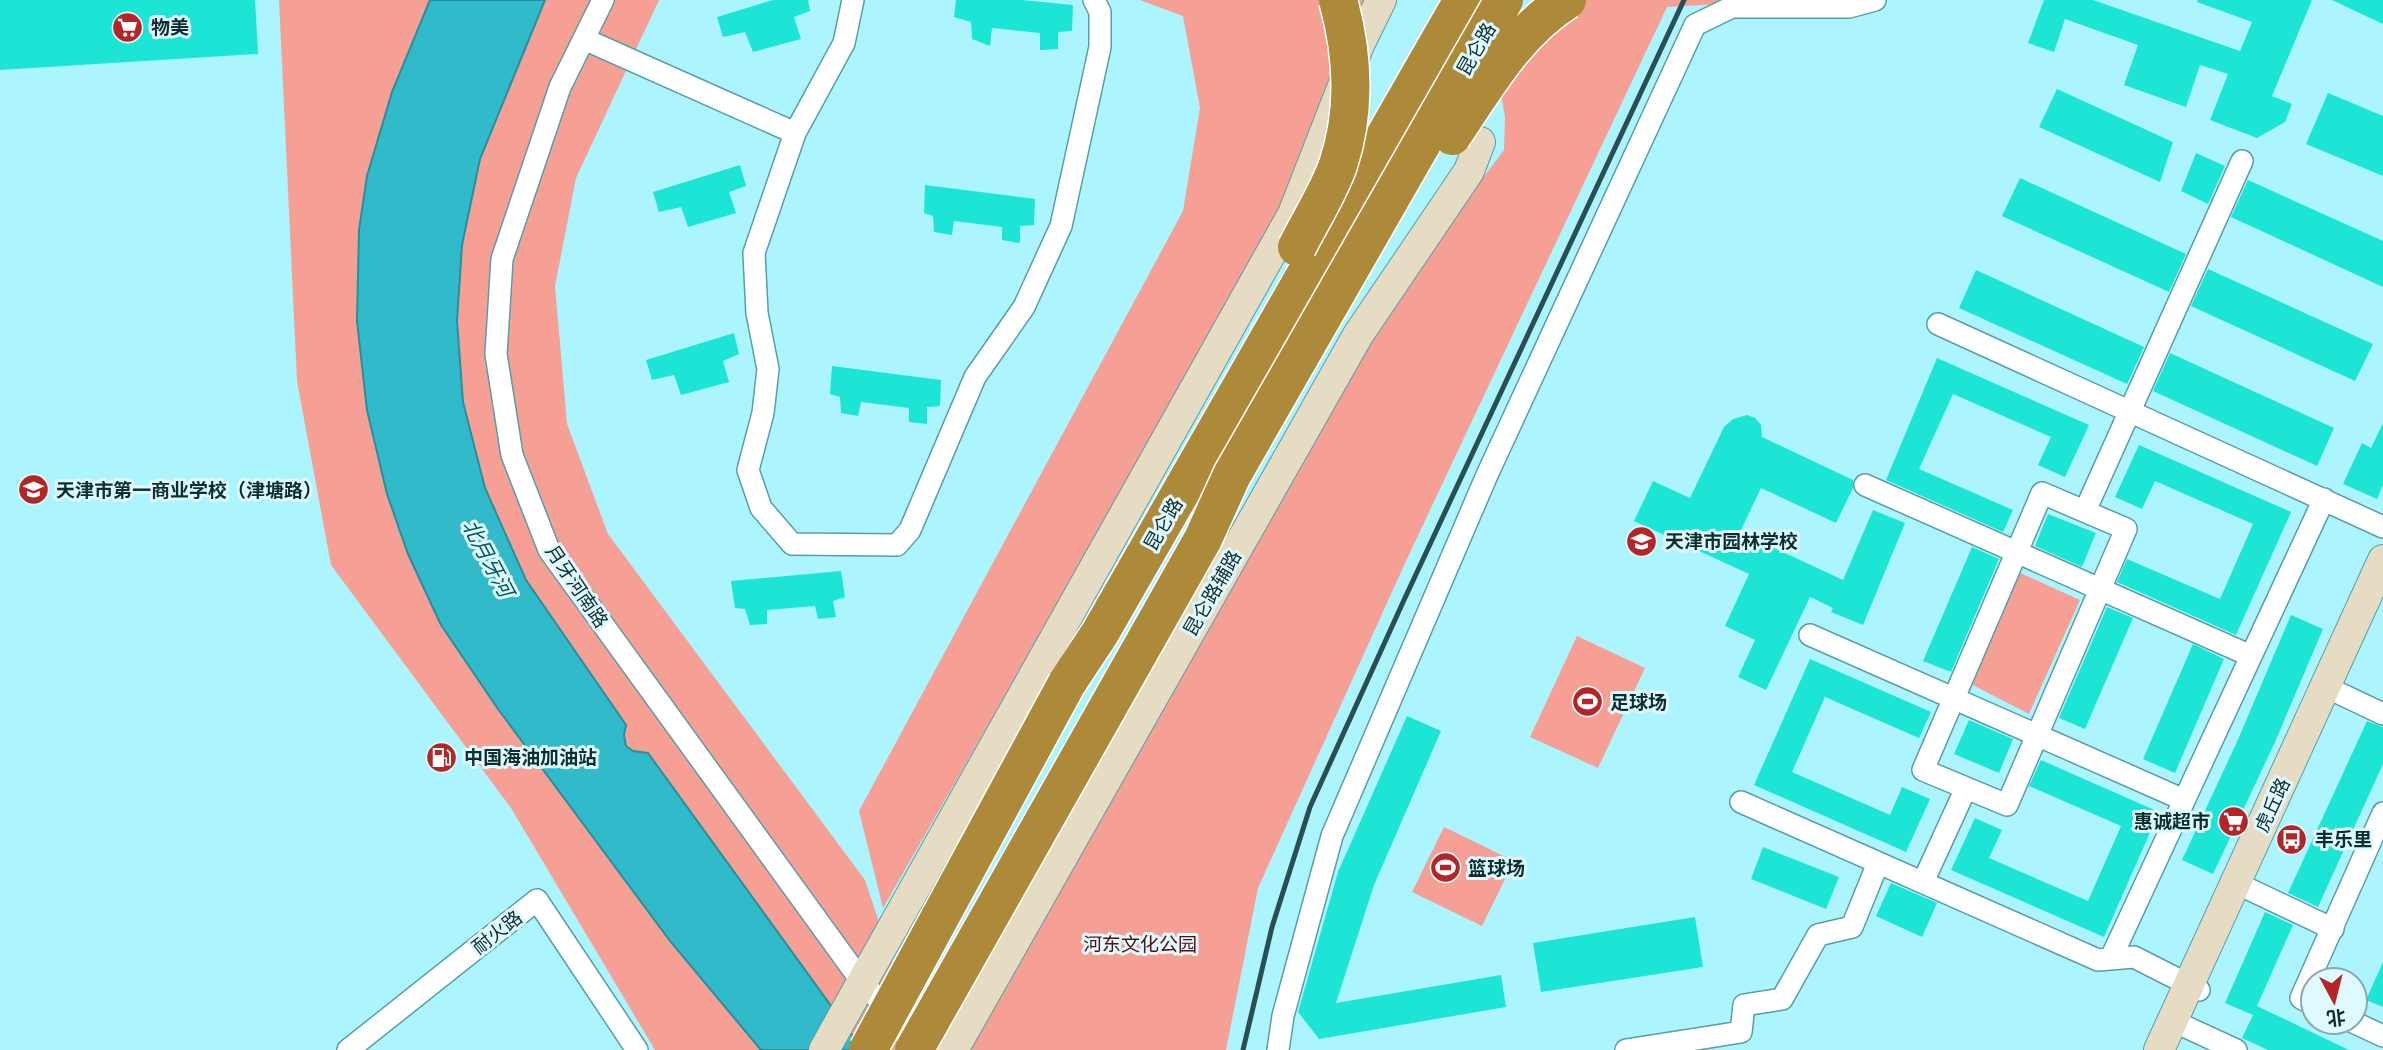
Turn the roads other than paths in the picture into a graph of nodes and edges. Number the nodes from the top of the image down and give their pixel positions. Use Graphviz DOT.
graph roads {
  1 [pos="603,0"];
  2 [pos="853,0"];
  3 [pos="1094,0"];
  4 [pos="1338,0"];
  5 [pos="1381,0"];
  6 [pos="1442,0"];
  7 [pos="1463,0"];
  8 [pos="1504,0"];
  9 [pos="1525,0"];
  10 [pos="1567,0"];
  11 [pos="1875,0"];
  12 [pos="584,39"];
  13 [pos="795,134"];
  14 [pos="1465,141"];
  15 [pos="2242,161"];
  16 [pos="1297,247"];
  17 [pos="1938,324"];
  18 [pos="2128,410"];
  19 [pos="1865,485"];
  20 [pos="2324,499"];
  21 [pos="2085,511"];
  22 [pos="2383,527"];
  23 [pos="1203,539"];
  24 [pos="2017,552"];
  25 [pos="2383,560"];
  26 [pos="2100,589"];
  27 [pos="2383,596"];
  28 [pos="1810,635"];
  29 [pos="2251,656"];
  30 [pos="1067,683"];
  31 [pos="2332,690"];
  32 [pos="1954,699"];
  33 [pos="2383,714"];
  34 [pos="2037,735"];
  35 [pos="1966,788"];
  36 [pos="2184,800"];
  37 [pos="1741,802"];
  38 [pos="2383,813"];
  39 [pos="1878,863"];
  40 [pos="1923,882"];
  41 [pos="2242,886"];
  42 [pos="2333,929"];
  43 [pos="2111,958"];
  44 [pos="2316,966"];
  45 [pos="862,982"];
  46 [pos="2195,988"];
  47 [pos="2177,1032"];
  48 [pos="348,1050"];
  49 [pos="638,1050"];
  50 [pos="824,1050"];
  51 [pos="868,1050"];
  52 [pos="914,1050"];
  53 [pos="926,1050"];
  54 [pos="953,1050"];
  55 [pos="1278,1050"];
  56 [pos="1626,1050"];
  57 [pos="2159,1050"];
  58 [pos="2236,1050"];
  1 -- 12 [label="street, 月牙河南路"];
  2 -- 13 [label="street"];
  3 -- 13 [label="street"];
  4 -- 16 [label="highway, bridge"];
  5 -- 45 [label="main road"];
  6 -- 16 [label="highway, bridge"];
  7 -- 30 [label="highway, 昆仑路"];
  8 -- 23 [label="highway, 昆仑路, bridge"];
  9 -- 14 [label="highway, bridge"];
  10 -- 14 [label="highway, bridge"];
  11 -- 55 [label="street"];
  12 -- 13 [label="street"];
  12 -- 45 [label="street, 月牙河南路"];
  14 -- 23 [label="highway, bridge"];
  14 -- 54 [label="main road, 昆仑路辅路"];
  15 -- 18 [label="street"];
  16 -- 30 [label="highway"];
  17 -- 18 [label="street"];
  18 -- 20 [label="street"];
  18 -- 21 [label="street"];
  19 -- 24 [label="street"];
  20 -- 22 [label="street"];
  20 -- 29 [label="street"];
  21 -- 24 [label="street"];
  21 -- 26 [label="street"];
  23 -- 52 [label="highway, 昆仑路, bridge"];
  24 -- 26 [label="street"];
  24 -- 32 [label="street"];
  25 -- 31 [label="main road, 虎丘路"];
  26 -- 29 [label="street"];
  26 -- 34 [label="street"];
  27 -- 31 [label="main road, 虎丘路"];
  28 -- 32 [label="street"];
  29 -- 36 [label="street"];
  30 -- 51 [label="highway, 昆仑路, bridge"];
  31 -- 33 [label="street"];
  31 -- 41 [label="main road, 虎丘路"];
  32 -- 34 [label="street"];
  32 -- 35 [label="street"];
  34 -- 35 [label="street"];
  34 -- 36 [label="street"];
  35 -- 40 [label="street"];
  36 -- 43 [label="street"];
  37 -- 39 [label="street"];
  38 -- 42 [label="street"];
  39 -- 40 [label="street"];
  39 -- 56 [label="street"];
  40 -- 43 [label="street"];
  41 -- 42 [label="street"];
  41 -- 46 [label="main road, 虎丘路"];
  42 -- 44 [label="street"];
  43 -- 46 [label="street"];
  45 -- 50 [label="main road"];
  45 -- 53 [label="street, 月牙河南路"];
  46 -- 47 [label="main road, 虎丘路"];
  47 -- 57 [label="main road, 虎丘路"];
  47 -- 58 [label="street"];
  48 -- 49 [label="street, 耐火路"];
}
